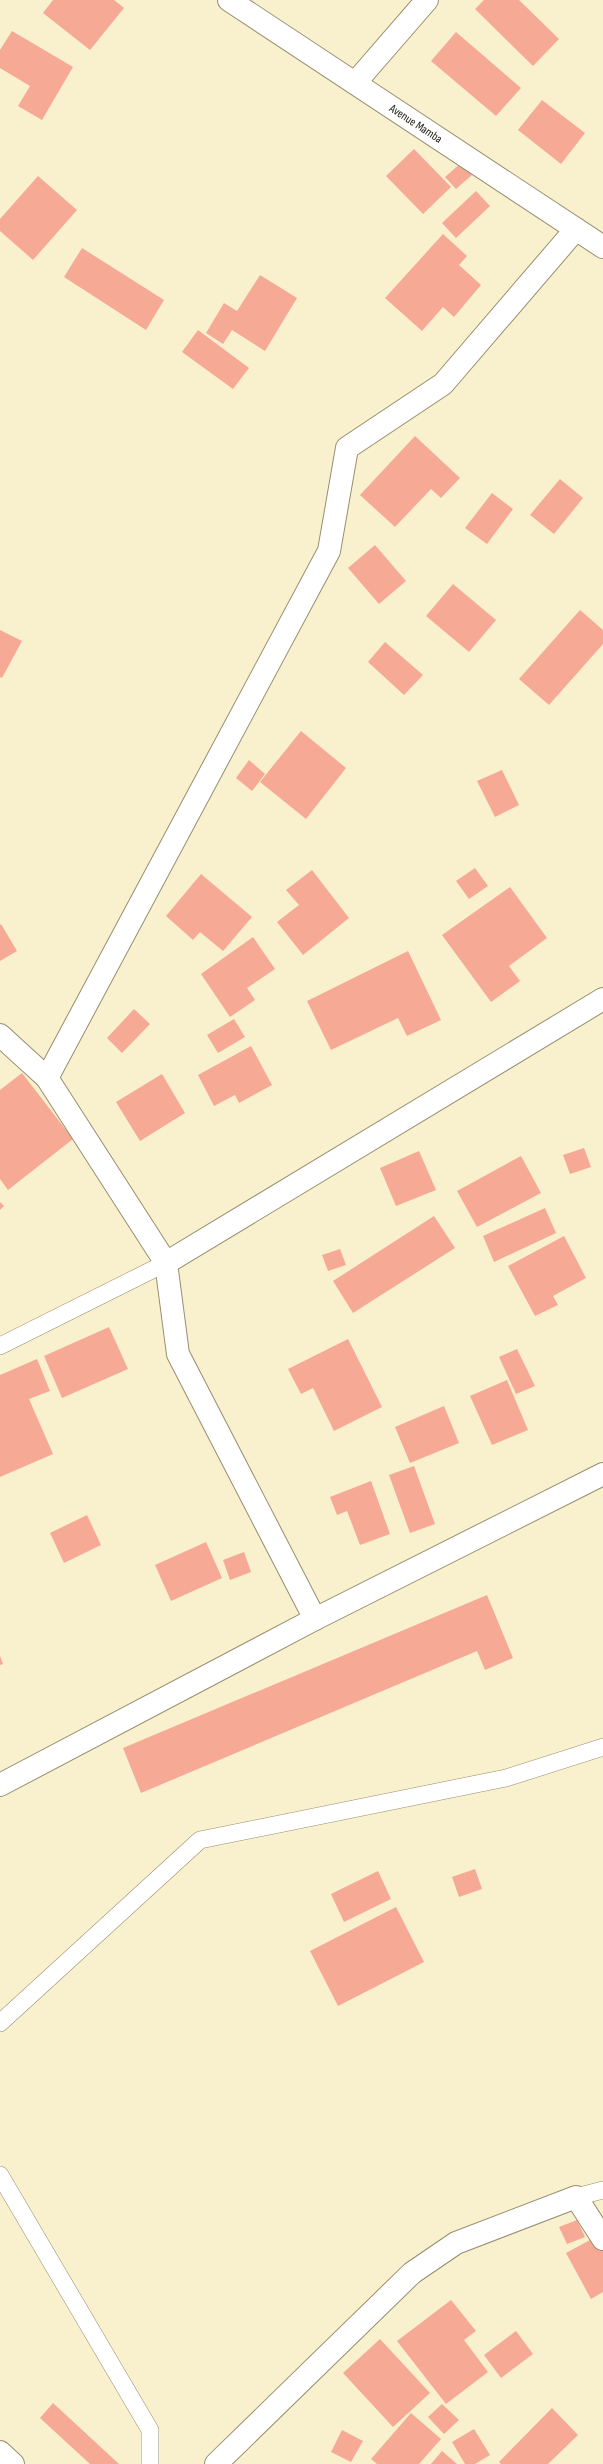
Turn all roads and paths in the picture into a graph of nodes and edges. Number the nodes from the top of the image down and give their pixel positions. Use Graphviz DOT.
graph roads {
  1 [pos="229,0"];
  2 [pos="427,0"];
  3 [pos="355,83"];
  4 [pos="576,229"];
  5 [pos="603,247"];
  6 [pos="603,999"];
  7 [pos="0,1035"];
  8 [pos="47,1078"];
  9 [pos="166,1263"];
  10 [pos="0,1346"];
  11 [pos="603,1474"];
  12 [pos="315,1619"];
  13 [pos="603,1747"];
  14 [pos="0,1785"];
  15 [pos="0,2024"];
  16 [pos="0,2175"];
  17 [pos="603,2190"];
  18 [pos="576,2197"];
  19 [pos="603,2239"];
  20 [pos="0,2452"];
  21 [pos="13,2464"];
  22 [pos="150,2464"];
  23 [pos="216,2464"];
  1 -- 3 [label="street, Avenue Mamba"];
  2 -- 3 [label="street"];
  3 -- 4 [label="street, Avenue Mamba"];
  4 -- 5 [label="street, Avenue Mamba"];
  4 -- 8 [label="street"];
  6 -- 9 [label="street"];
  7 -- 8 [label="street"];
  8 -- 9 [label="street"];
  9 -- 10 [label="lane"];
  9 -- 12 [label="street"];
  11 -- 12 [label="street"];
  12 -- 14 [label="street"];
  13 -- 15 [label="lane"];
  16 -- 22 [label="lane"];
  17 -- 18 [label="lane"];
  18 -- 19 [label="street"];
  18 -- 23 [label="street"];
  20 -- 21 [label="street"];
}
